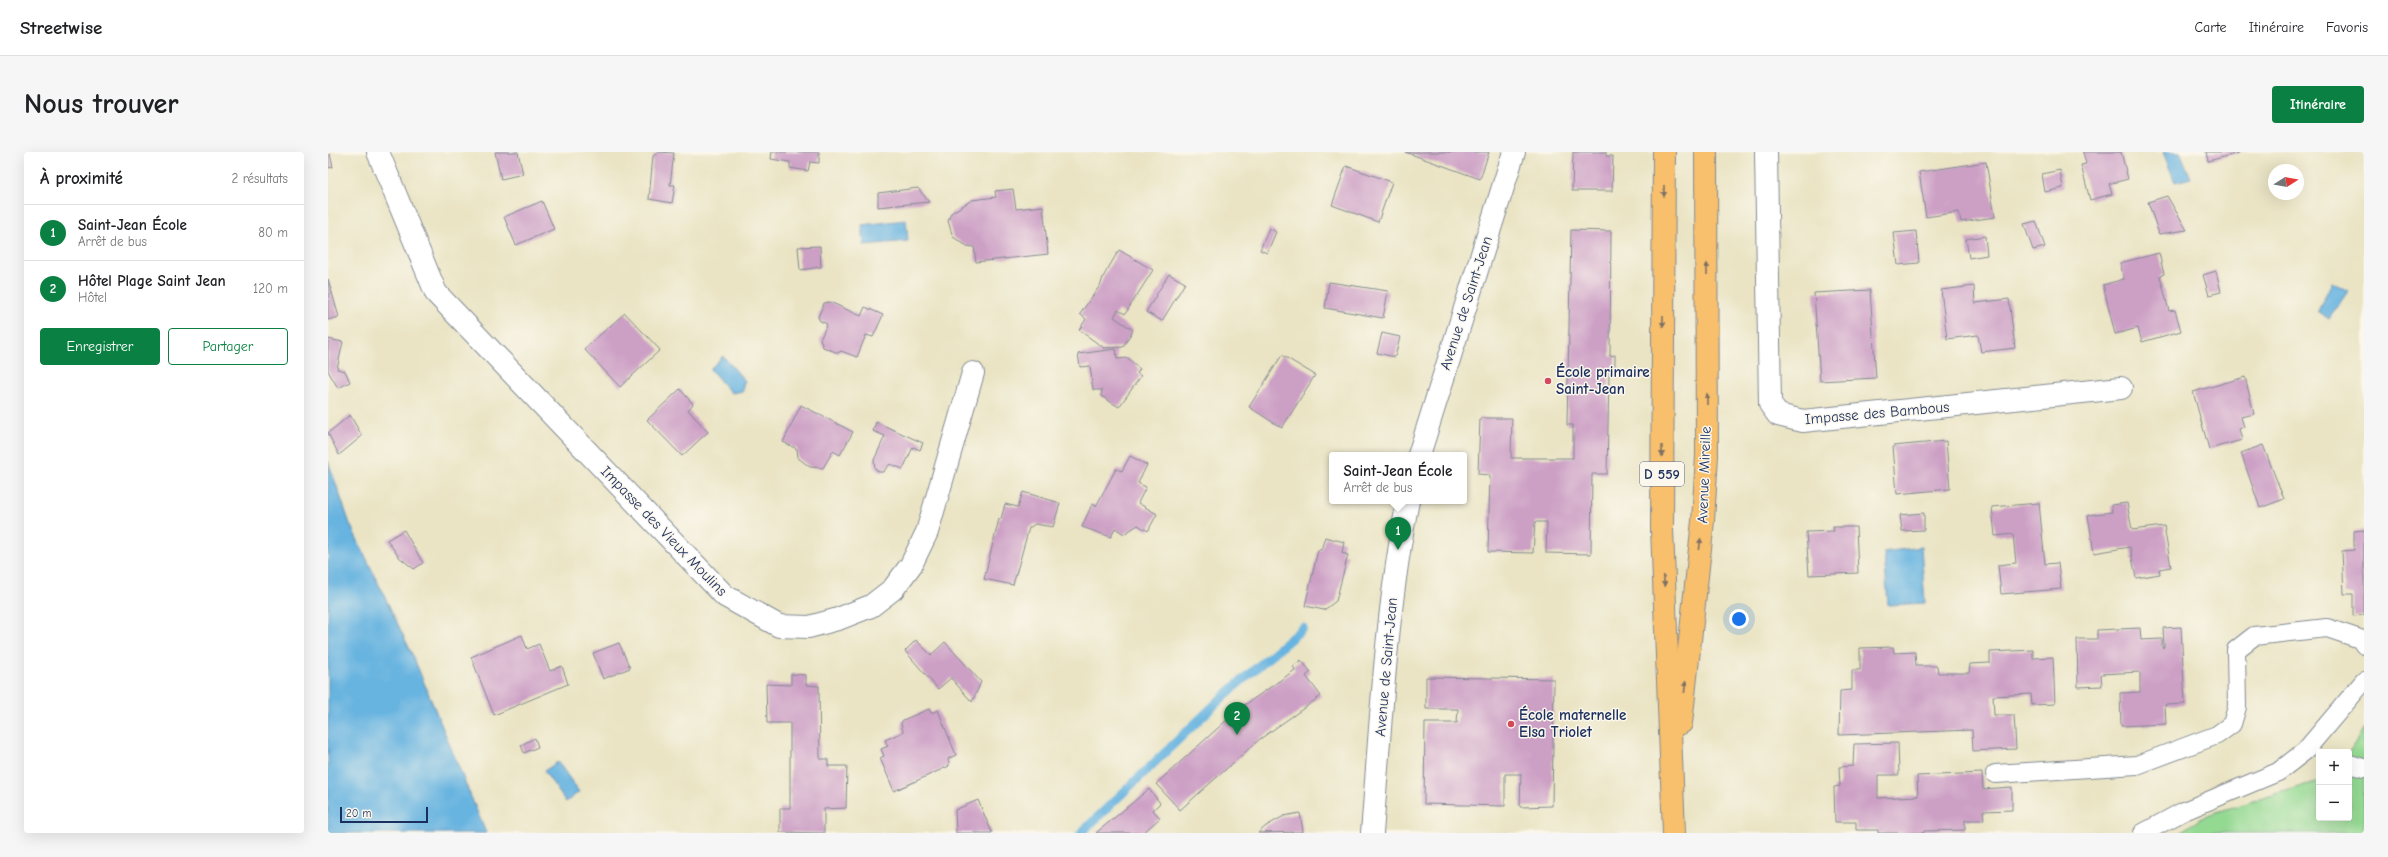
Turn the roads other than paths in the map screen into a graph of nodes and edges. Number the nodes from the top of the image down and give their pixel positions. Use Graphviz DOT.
graph roads {
  1 [pos="378,152"];
  2 [pos="1514,152"];
  3 [pos="1664,152"];
  4 [pos="1706,152"];
  5 [pos="1766,152"];
  6 [pos="973,373"];
  7 [pos="2121,388"];
  8 [pos="1420,452"];
  9 [pos="1407,504"];
  10 [pos="2364,645"];
  11 [pos="2364,681"];
  12 [pos="2312,753"];
  13 [pos="2352,765"];
  14 [pos="2364,768"];
  15 [pos="1995,774"];
  16 [pos="1674,796"];
  17 [pos="1372,833"];
  18 [pos="1674,833"];
  19 [pos="2143,833"];
  1 -- 6 [label="street, Impasse des Vieux Moulins"];
  2 -- 8 [label="street, Avenue de Saint-Jean"];
  3 -- 16 [label="main road, Avenue Mireille / D 559, one-way"];
  16 -- 4 [label="main road, Avenue Mireille / D 559, one-way"];
  5 -- 7 [label="street, Impasse des Bambous"];
  9 -- 17 [label="street, Avenue de Saint-Jean"];
  10 -- 15 [label="lane"];
  11 -- 12 [label="lane"];
  12 -- 19 [label="lane"];
  13 -- 14 [label="lane"];
  16 -- 18 [label="main road, Avenue Mireille / D 559"];
}
